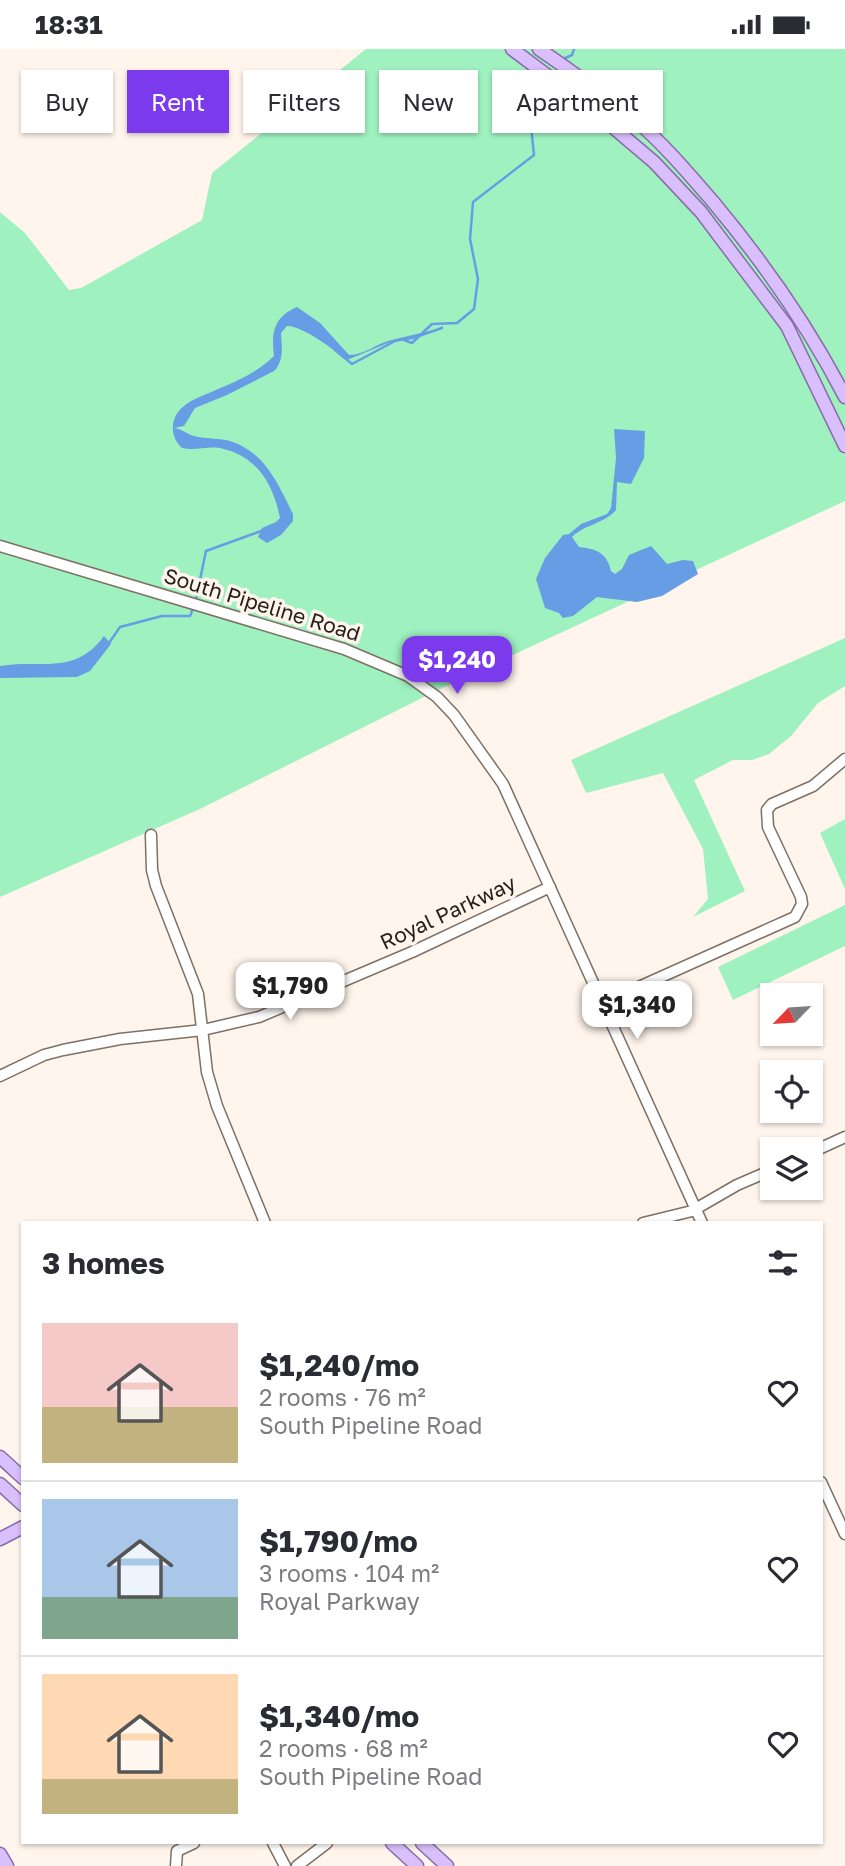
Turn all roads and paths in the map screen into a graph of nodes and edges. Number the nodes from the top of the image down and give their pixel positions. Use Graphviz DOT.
graph roads {
  1 [pos="512,49"];
  2 [pos="539,49"];
  3 [pos="845,397"];
  4 [pos="845,446"];
  5 [pos="0,546"];
  6 [pos="845,759"];
  7 [pos="151,835"];
  8 [pos="550,887"];
  9 [pos="603,1003"];
  10 [pos="203,1030"];
  11 [pos="0,1076"];
  12 [pos="845,1137"];
  13 [pos="823,1147"];
  14 [pos="760,1176"];
  15 [pos="695,1209"];
  16 [pos="264,1221"];
  17 [pos="650,1221"];
  18 [pos="701,1221"];
  19 [pos="0,1458"];
  20 [pos="21,1476"];
  21 [pos="0,1483"];
  22 [pos="823,1486"];
  23 [pos="21,1503"];
  24 [pos="21,1528"];
  25 [pos="845,1534"];
  26 [pos="0,1539"];
  27 [pos="192,1844"];
  28 [pos="274,1844"];
  29 [pos="326,1844"];
  30 [pos="393,1844"];
  31 [pos="423,1844"];
  32 [pos="0,1854"];
  33 [pos="6,1866"];
  34 [pos="176,1866"];
  35 [pos="285,1866"];
  36 [pos="297,1866"];
  37 [pos="417,1866"];
  38 [pos="447,1866"];
  1 -- 4 [label="main road"];
  2 -- 3 [label="main road"];
  5 -- 8 [label="street, South Pipeline Road"];
  6 -- 9 [label="street"];
  7 -- 10 [label="street"];
  8 -- 9 [label="street, South Pipeline Road"];
  8 -- 10 [label="street, Royal Parkway"];
  9 -- 15 [label="street, South Pipeline Road"];
  10 -- 11 [label="street, Royal Parkway"];
  10 -- 16 [label="street"];
  12 -- 13 [label="street"];
  14 -- 15 [label="street"];
  15 -- 17 [label="street"];
  15 -- 18 [label="street, South Pipeline Road"];
  19 -- 20 [label="main road"];
  21 -- 23 [label="main road"];
  22 -- 25 [label="street"];
  24 -- 26 [label="main road"];
  27 -- 34 [label="street"];
  28 -- 35 [label="street"];
  29 -- 36 [label="street"];
  30 -- 37 [label="main road"];
  31 -- 38 [label="main road"];
  32 -- 33 [label="main road"];
}
